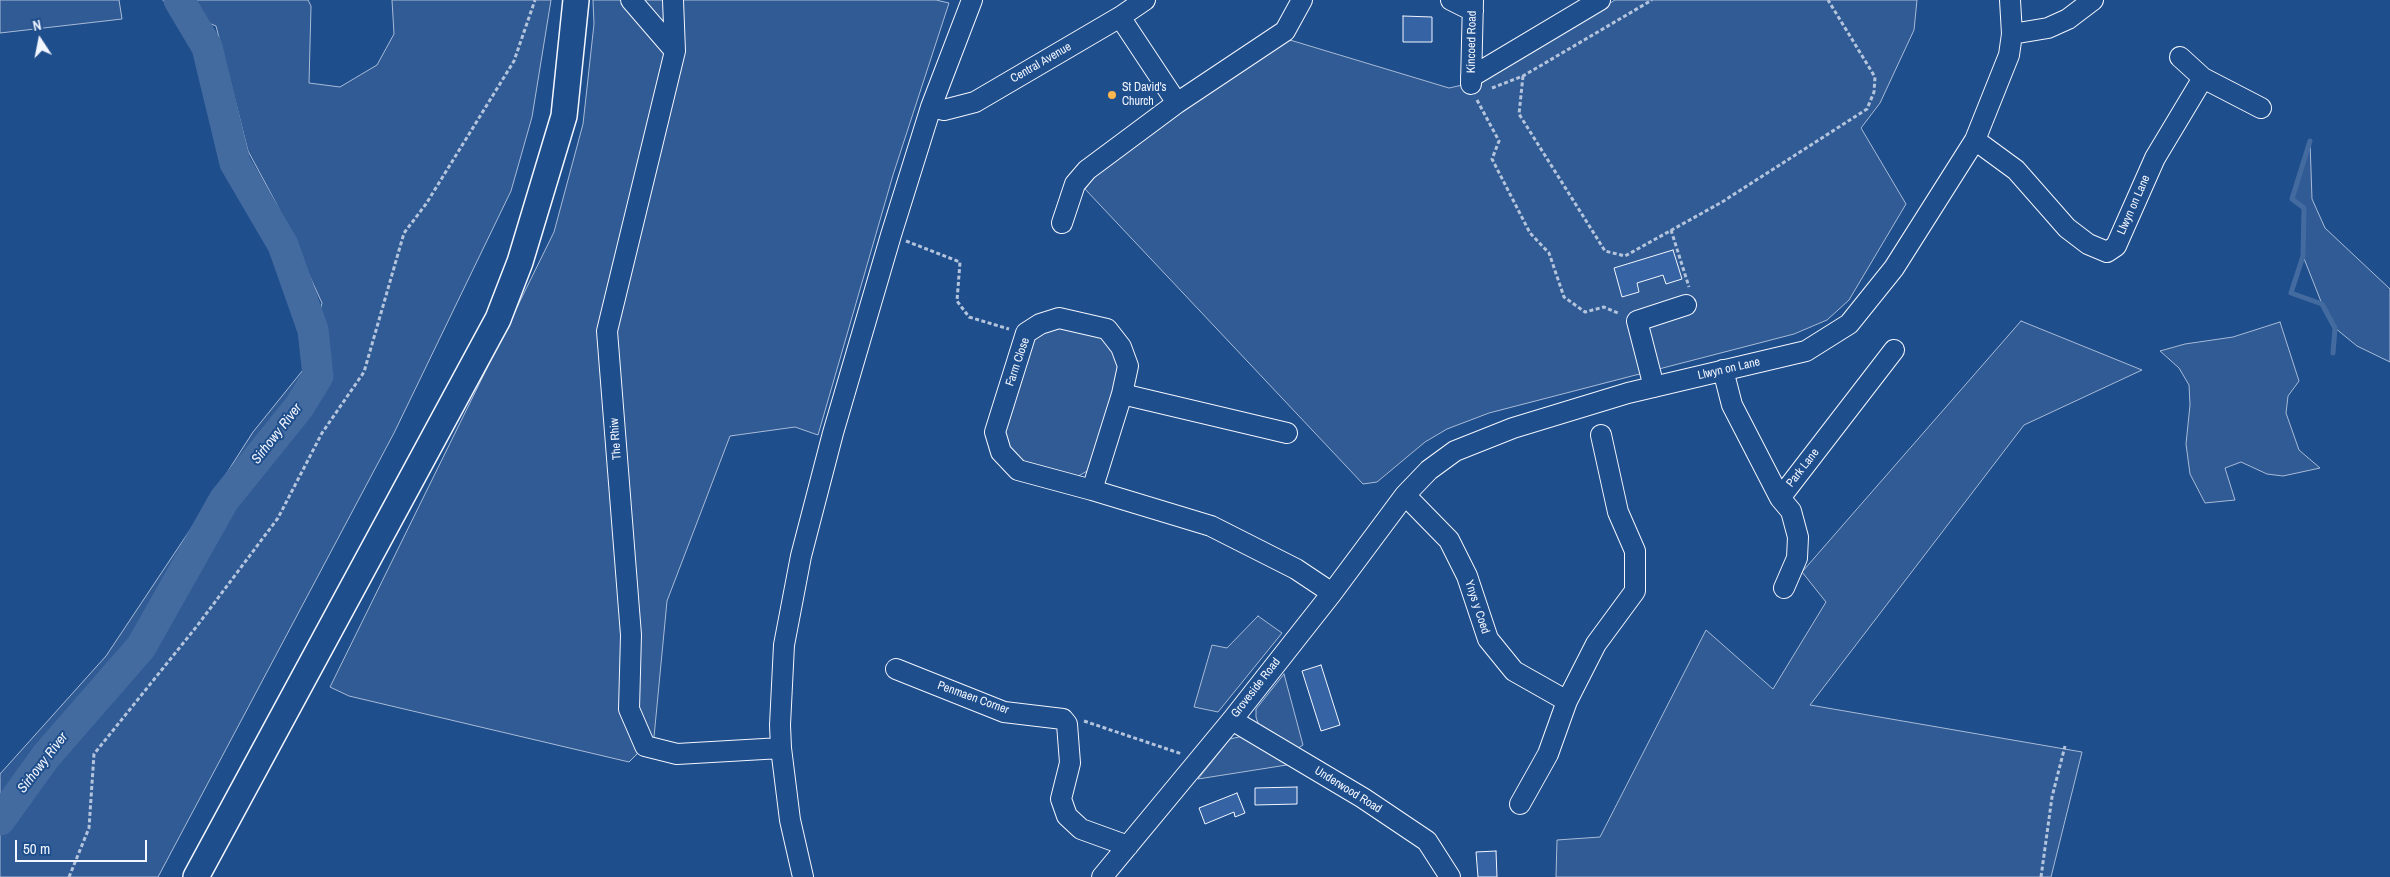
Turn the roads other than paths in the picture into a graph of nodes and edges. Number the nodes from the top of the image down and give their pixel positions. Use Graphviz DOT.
graph roads {
  1 [pos="576,0"];
  2 [pos="632,0"];
  3 [pos="673,0"];
  4 [pos="972,0"];
  5 [pos="1145,0"];
  6 [pos="1302,0"];
  7 [pos="1452,0"];
  8 [pos="1600,0"];
  9 [pos="2010,0"];
  10 [pos="2093,0"];
  11 [pos="1473,6"];
  12 [pos="1120,17"];
  13 [pos="2012,34"];
  14 [pos="675,50"];
  15 [pos="2180,57"];
  16 [pos="2203,78"];
  17 [pos="1177,103"];
  18 [pos="931,106"];
  19 [pos="2261,108"];
  20 [pos="1975,140"];
  21 [pos="1062,223"];
  22 [pos="1686,305"];
  23 [pos="1894,350"];
  24 [pos="1723,370"];
  25 [pos="1654,387"];
  26 [pos="1122,394"];
  27 [pos="1286,433"];
  28 [pos="1601,435"];
  29 [pos="1092,490"];
  30 [pos="1405,495"];
  31 [pos="1780,498"];
  32 [pos="1784,588"];
  33 [pos="1332,593"];
  34 [pos="896,669"];
  35 [pos="1567,701"];
  36 [pos="1232,720"];
  37 [pos="780,748"];
  38 [pos="1520,804"];
  39 [pos="1128,846"];
  40 [pos="196,877"];
  41 [pos="803,877"];
  42 [pos="1102,877"];
  43 [pos="1450,877"];
  1 -- 40 [label="main road"];
  2 -- 14 [label="street"];
  3 -- 14 [label="street, The Rhiw"];
  4 -- 18 [label="street"];
  5 -- 12 [label="street, Central Avenue"];
  6 -- 17 [label="street"];
  7 -- 11 [label="street"];
  8 -- 11 [label="street, Kincoed Road"];
  9 -- 13 [label="street, Llwyn on Lane"];
  10 -- 13 [label="street"];
  12 -- 17 [label="street"];
  12 -- 18 [label="street, Central Avenue"];
  13 -- 20 [label="street, Llwyn on Lane"];
  14 -- 37 [label="street, The Rhiw"];
  15 -- 16 [label="street"];
  16 -- 19 [label="street"];
  16 -- 20 [label="street, Llwyn on Lane"];
  17 -- 21 [label="street"];
  18 -- 37 [label="street"];
  20 -- 24 [label="street, Llwyn on Lane"];
  22 -- 25 [label="street"];
  23 -- 31 [label="street, Park Lane"];
  24 -- 25 [label="street, Llwyn on Lane"];
  24 -- 31 [label="street, Park Lane"];
  25 -- 30 [label="street, Llwyn on Lane"];
  26 -- 27 [label="street"];
  26 -- 29 [label="street, Farm Close"];
  26 -- 29 [label="street, Farm Close"];
  28 -- 35 [label="street"];
  29 -- 33 [label="street, Farm Close"];
  30 -- 33 [label="street, Groveside Road"];
  30 -- 35 [label="street, Ynys y Coed"];
  31 -- 32 [label="street"];
  33 -- 36 [label="street, Groveside Road"];
  34 -- 39 [label="street, Penmaen Corner"];
  35 -- 38 [label="street"];
  36 -- 39 [label="street, Groveside Road"];
  36 -- 43 [label="street, Underwood Road"];
  37 -- 41 [label="street"];
  39 -- 42 [label="street, Groveside Road"];
}
